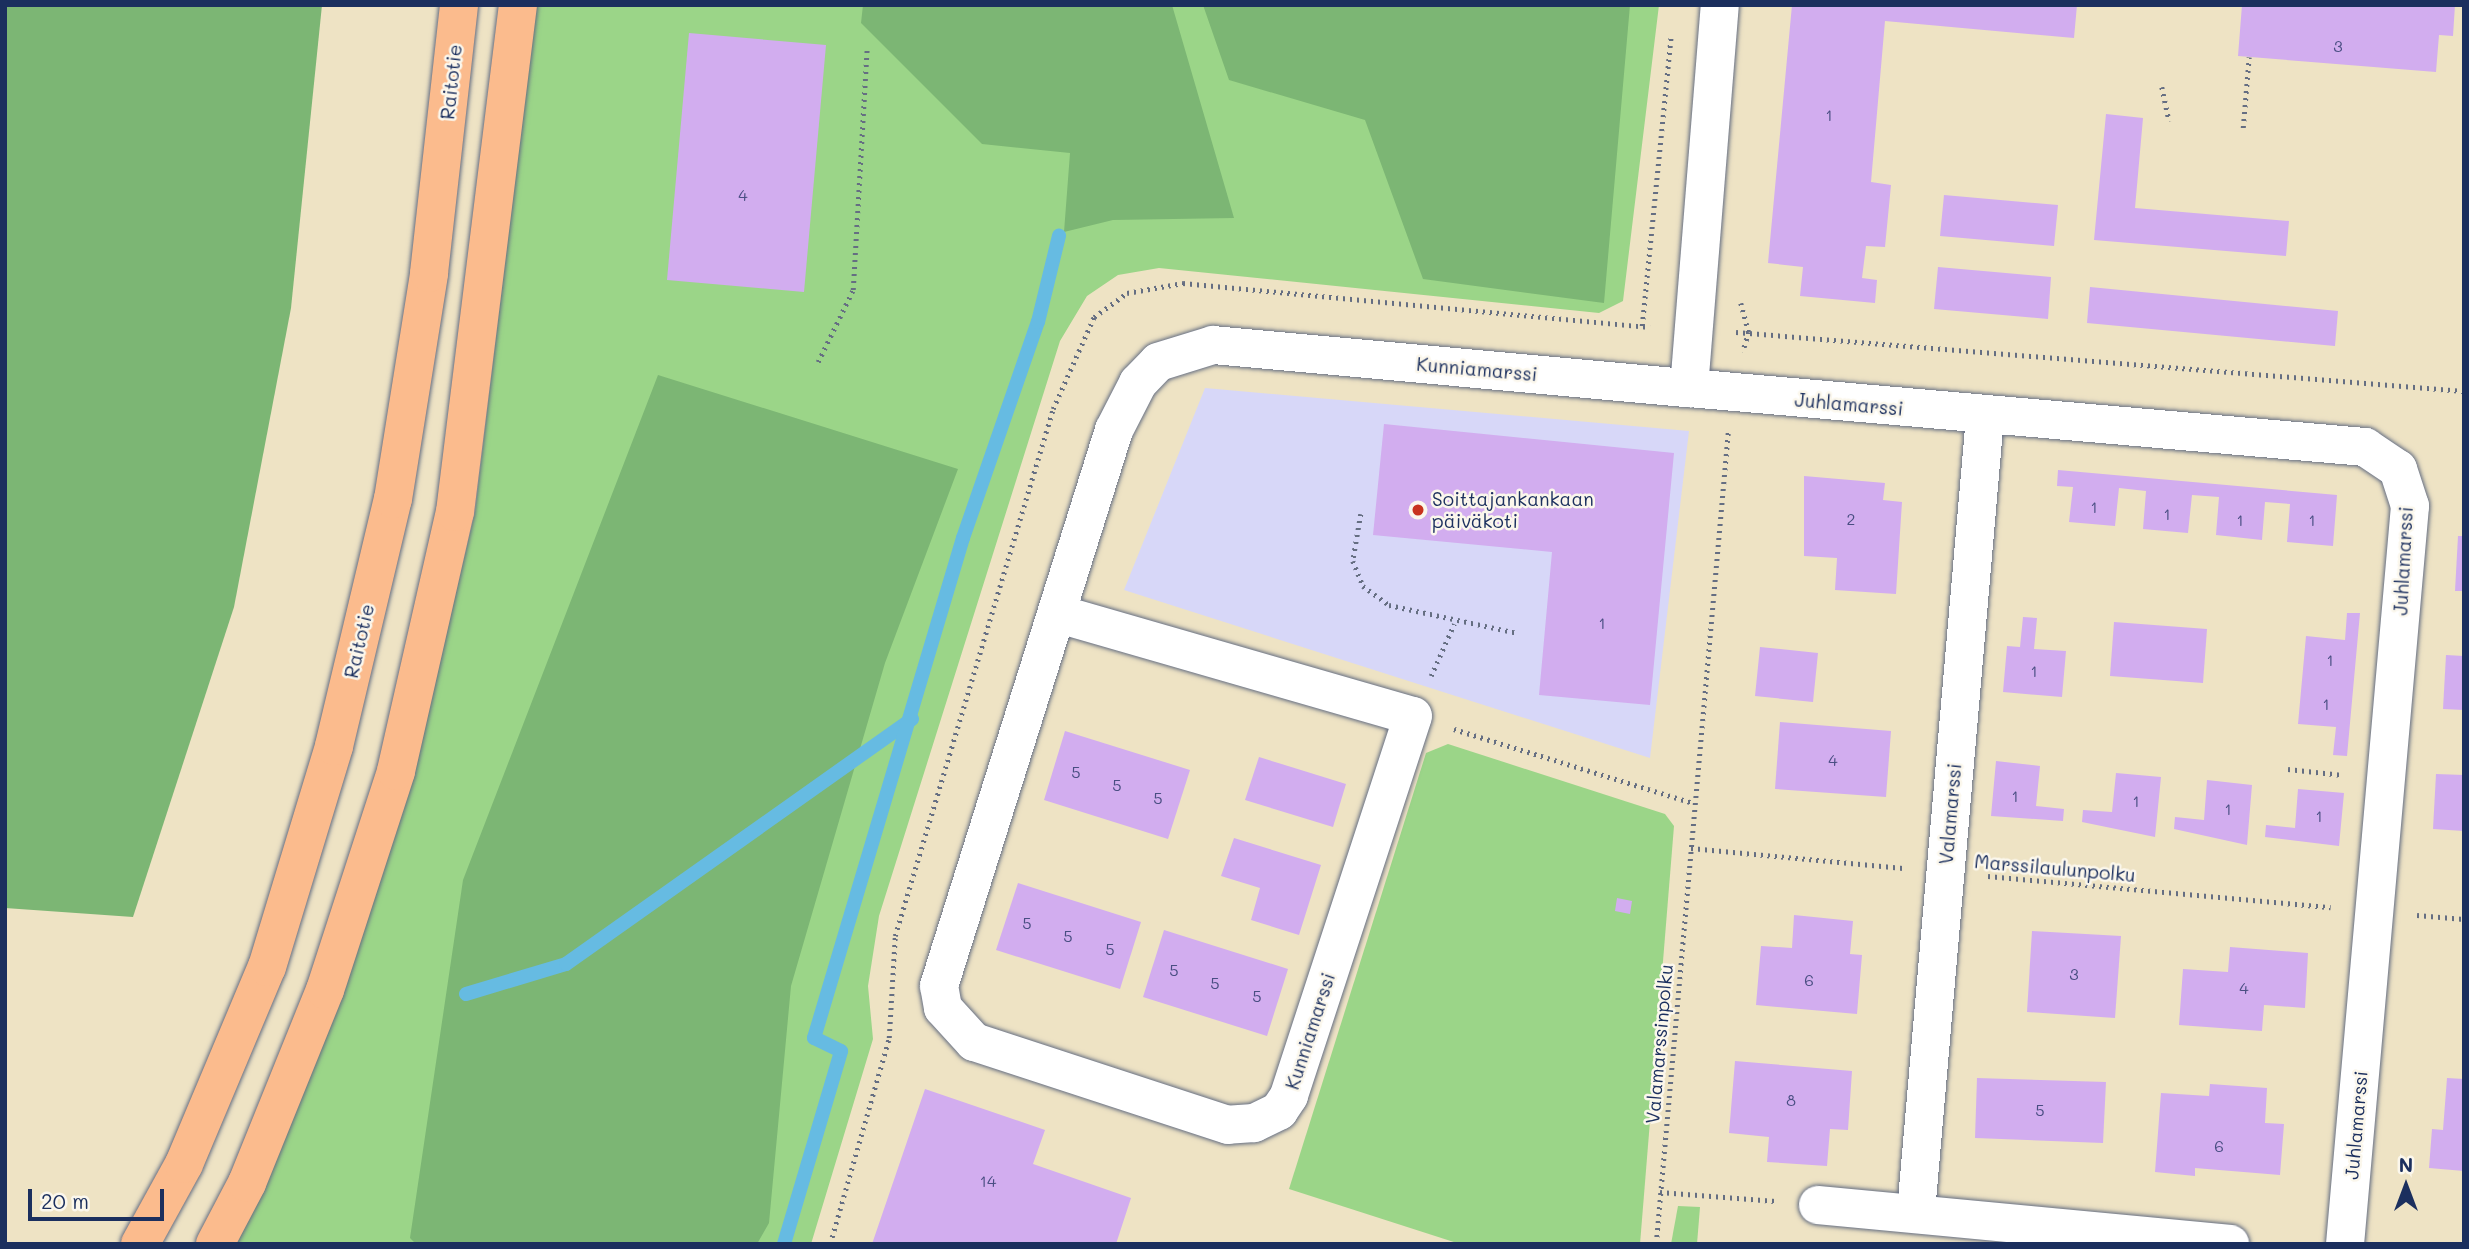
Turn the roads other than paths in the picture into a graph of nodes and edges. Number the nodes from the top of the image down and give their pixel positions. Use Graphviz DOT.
graph roads {
  1 [pos="459,5"];
  2 [pos="518,5"];
  3 [pos="1720,5"];
  4 [pos="1689,388"];
  5 [pos="1985,417"];
  6 [pos="1059,614"];
  7 [pos="1818,1205"];
  8 [pos="1916,1212"];
  9 [pos="140,1244"];
  10 [pos="215,1244"];
  11 [pos="2230,1244"];
  12 [pos="2345,1244"];
  1 -- 9 [label="main road, Raitotie"];
  2 -- 10 [label="main road"];
  3 -- 4 [label="street"];
  4 -- 5 [label="street, Juhlamarssi"];
  4 -- 6 [label="street, Kunniamarssi"];
  5 -- 8 [label="street, Valamarssi"];
  5 -- 12 [label="street, Juhlamarssi"];
  6 -- 6 [label="street, Kunniamarssi"];
  7 -- 8 [label="street"];
  8 -- 11 [label="street"];
}
